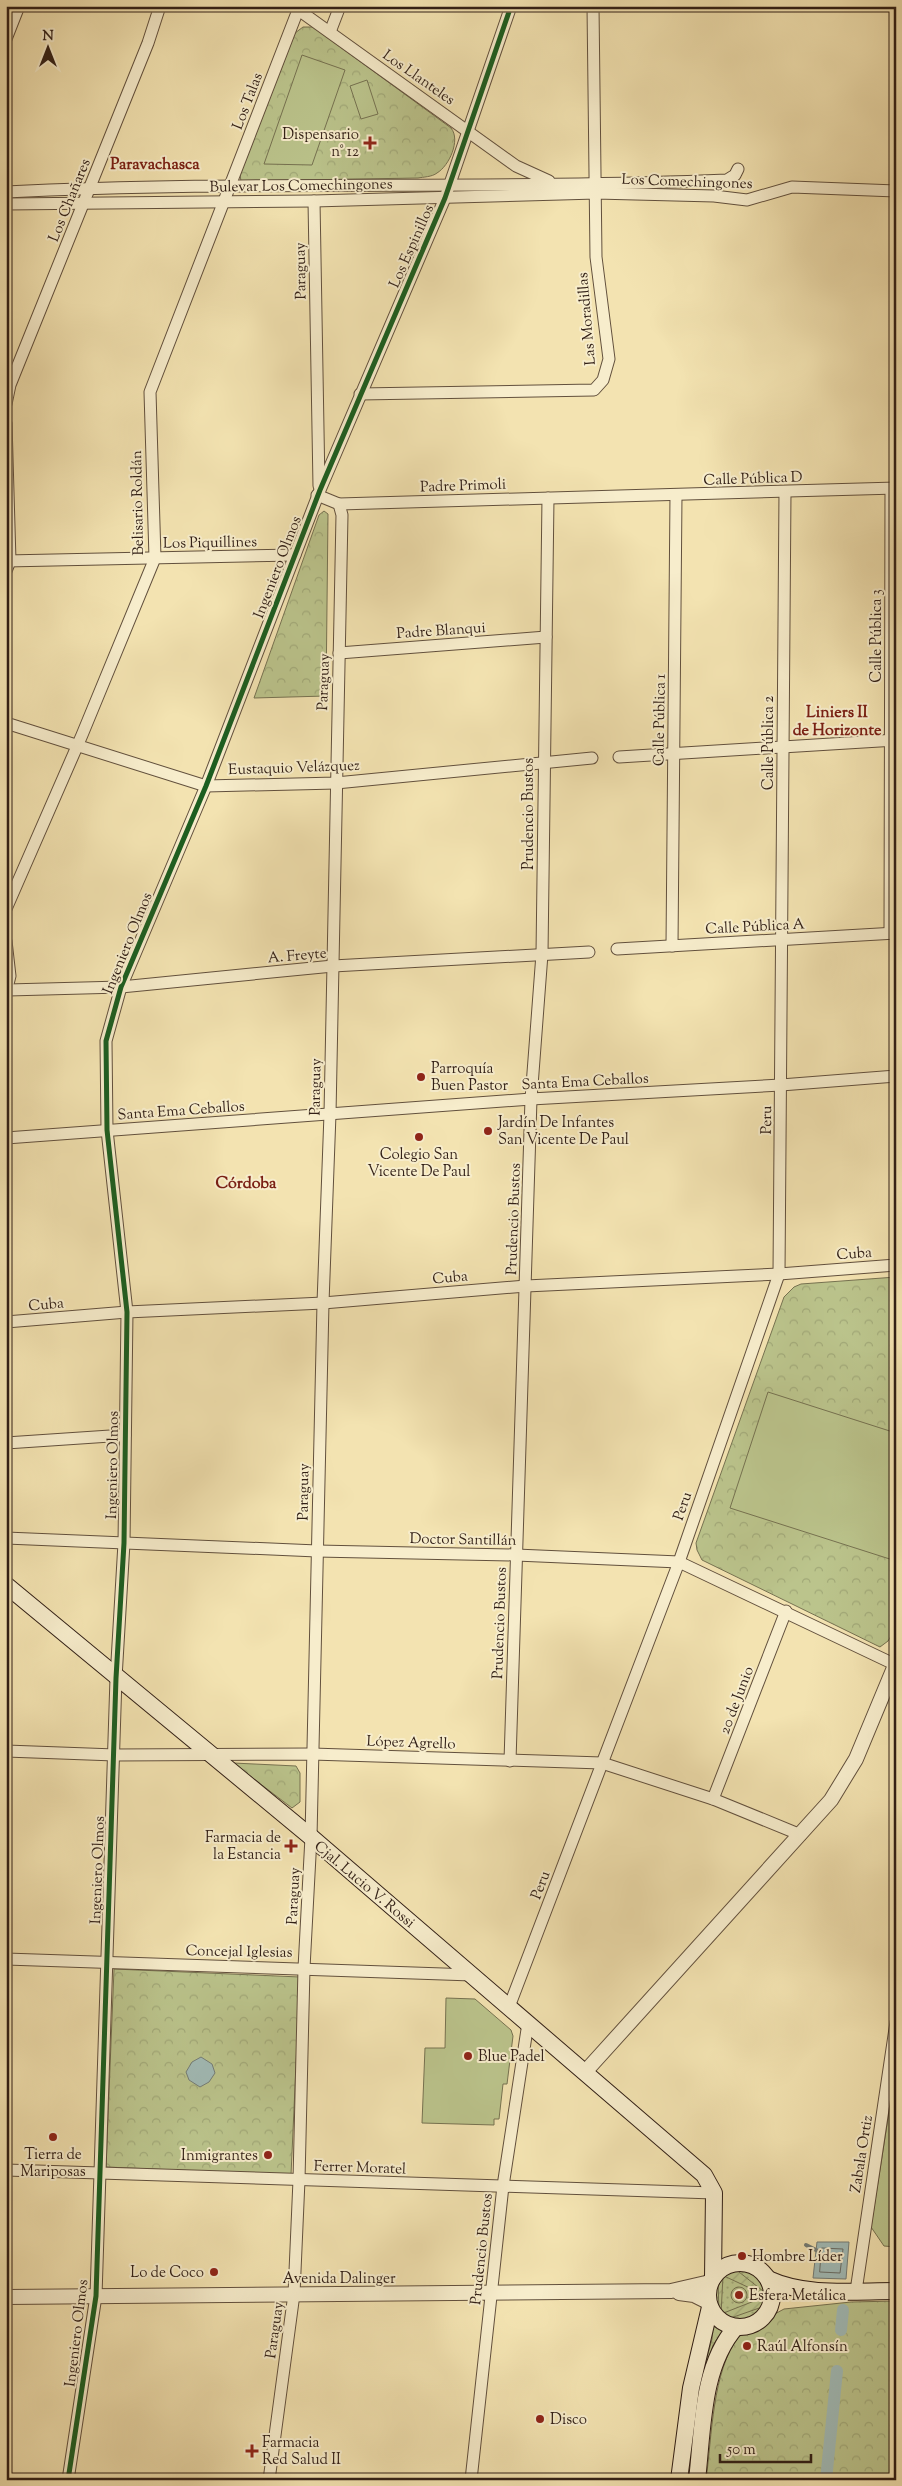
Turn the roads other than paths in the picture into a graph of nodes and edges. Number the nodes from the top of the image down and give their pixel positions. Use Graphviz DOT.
graph roads {
  1 [pos="19,6"];
  2 [pos="160,6"];
  3 [pos="340,6"];
  4 [pos="511,6"];
  5 [pos="593,6"];
  6 [pos="295,8"];
  7 [pos="330,32"];
  8 [pos="6,39"];
  9 [pos="468,130"];
  10 [pos="738,169"];
  11 [pos="450,184"];
  12 [pos="555,184"];
  13 [pos="230,187"];
  14 [pos="90,188"];
  15 [pos="596,189"];
  16 [pos="896,191"];
  17 [pos="6,192"];
  18 [pos="445,198"];
  19 [pos="223,201"];
  20 [pos="314,201"];
  21 [pos="84,202"];
  22 [pos="6,204"];
  23 [pos="360,394"];
  24 [pos="6,404"];
  25 [pos="6,423"];
  26 [pos="893,488"];
  27 [pos="785,492"];
  28 [pos="318,493"];
  29 [pos="676,495"];
  30 [pos="612,496"];
  31 [pos="548,498"];
  32 [pos="338,504"];
  33 [pos="295,555"];
  34 [pos="155,558"];
  35 [pos="8,565"];
  36 [pos="893,608"];
  37 [pos="546,637"];
  38 [pos="339,653"];
  39 [pos="6,723"];
  40 [pos="893,740"];
  41 [pos="77,746"];
  42 [pos="783,747"];
  43 [pos="674,754"];
  44 [pos="620,757"];
  45 [pos="592,758"];
  46 [pos="544,761"];
  47 [pos="336,783"];
  48 [pos="206,786"];
  49 [pos="6,909"];
  50 [pos="893,933"];
  51 [pos="781,940"];
  52 [pos="6,941"];
  53 [pos="672,946"];
  54 [pos="616,949"];
  55 [pos="589,952"];
  56 [pos="542,954"];
  57 [pos="333,966"];
  58 [pos="121,987"];
  59 [pos="7,991"];
  60 [pos="781,995"];
  61 [pos="896,1076"];
  62 [pos="781,1085"];
  63 [pos="532,1099"];
  64 [pos="330,1114"];
  65 [pos="107,1130"];
  66 [pos="6,1138"];
  67 [pos="896,1265"];
  68 [pos="779,1274"];
  69 [pos="526,1286"];
  70 [pos="322,1303"];
  71 [pos="127,1312"];
  72 [pos="6,1322"];
  73 [pos="125,1435"];
  74 [pos="6,1443"];
  75 [pos="6,1538"];
  76 [pos="124,1543"];
  77 [pos="317,1551"];
  78 [pos="516,1555"];
  79 [pos="679,1562"];
  80 [pos="6,1585"];
  81 [pos="786,1612"];
  82 [pos="896,1664"];
  83 [pos="116,1678"];
  84 [pos="6,1751"];
  85 [pos="208,1754"];
  86 [pos="312,1754"];
  87 [pos="115,1755"];
  88 [pos="510,1760"];
  89 [pos="602,1763"];
  90 [pos="713,1798"];
  91 [pos="801,1835"];
  92 [pos="310,1837"];
  93 [pos="6,1958"];
  94 [pos="106,1963"];
  95 [pos="304,1968"];
  96 [pos="472,1975"];
  97 [pos="509,2007"];
  98 [pos="896,2022"];
  99 [pos="528,2023"];
  100 [pos="585,2072"];
  101 [pos="6,2170"];
  102 [pos="98,2173"];
  103 [pos="299,2180"];
  104 [pos="503,2186"];
  105 [pos="714,2193"];
  106 [pos="715,2210"];
  107 [pos="738,2263"];
  108 [pos="712,2280"];
  109 [pos="768,2280"];
  110 [pos="671,2291"];
  111 [pos="896,2291"];
  112 [pos="824,2292"];
  113 [pos="856,2292"];
  114 [pos="294,2294"];
  115 [pos="491,2294"];
  116 [pos="6,2296"];
  117 [pos="96,2296"];
  118 [pos="709,2304"];
  119 [pos="771,2304"];
  120 [pos="736,2328"];
  121 [pos="68,2480"];
  122 [pos="269,2480"];
  123 [pos="472,2480"];
  124 [pos="679,2480"];
  125 [pos="697,2480"];
  1 -- 8 [label="street"];
  2 -- 14 [label="street, Los Chañares"];
  3 -- 7 [label="street"];
  4 -- 9 [label="street, Los Espinillos"];
  5 -- 15 [label="street, Las Moradillas"];
  6 -- 7 [label="street, Los Llanteles"];
  6 -- 13 [label="street, Los Talas"];
  7 -- 9 [label="street, Los Llanteles"];
  9 -- 11 [label="street, Los Espinillos"];
  9 -- 12 [label="street, Los Llanteles"];
  10 -- 15 [label="street, Los Comechingones"];
  11 -- 12 [label="street, Los Comechingones"];
  11 -- 13 [label="street, Bulevar Los Comechingones"];
  11 -- 18 [label="street, Los Espinillos"];
  12 -- 15 [label="street, Los Comechingones"];
  13 -- 14 [label="street, Bulevar Los Comechingones"];
  13 -- 19 [label="street, Los Talas"];
  14 -- 17 [label="street, Bulevar Los Comechingones"];
  14 -- 21 [label="street, Los Chañares"];
  15 -- 16 [label="street, Los Comechingones"];
  15 -- 18 [label="street, Bulevar Los Comechingones"];
  15 -- 23 [label="street, Las Moradillas"];
  18 -- 20 [label="street, Bulevar Los Comechingones"];
  18 -- 23 [label="street, Los Espinillos"];
  19 -- 20 [label="street, Bulevar Los Comechingones"];
  19 -- 21 [label="street, Bulevar Los Comechingones"];
  19 -- 34 [label="street, Belisario Roldán"];
  20 -- 28 [label="street, Paraguay"];
  21 -- 22 [label="street, Bulevar Los Comechingones"];
  21 -- 24 [label="street, Los Chañares"];
  23 -- 28 [label="street, Los Espinillos"];
  25 -- 35 [label="street"];
  26 -- 27 [label="street, Calle Pública D"];
  26 -- 36 [label="street, Calle Pública 3"];
  27 -- 29 [label="street, Calle Pública D"];
  27 -- 42 [label="street, Calle Pública 2"];
  28 -- 32 [label="street, Padre Primoli"];
  28 -- 33 [label="street, Ingeniero Olmos"];
  29 -- 30 [label="street, Calle Pública D"];
  29 -- 43 [label="street, Calle Pública 1"];
  30 -- 31 [label="street, Padre Primoli"];
  31 -- 32 [label="street, Padre Primoli"];
  31 -- 37 [label="street, Prudencio Bustos"];
  32 -- 38 [label="street, Paraguay"];
  33 -- 34 [label="street, Los Piquillines"];
  33 -- 48 [label="street, Ingeniero Olmos"];
  34 -- 35 [label="street, Los Piquillines"];
  34 -- 41 [label="street, Belisario Roldán"];
  36 -- 40 [label="street, Calle Pública 3"];
  37 -- 38 [label="street, Padre Blanqui"];
  37 -- 46 [label="street, Prudencio Bustos"];
  38 -- 47 [label="street, Paraguay"];
  39 -- 41 [label="street, Eustaquio Velázquez"];
  40 -- 42 [label="street"];
  40 -- 50 [label="street, Calle Pública 3"];
  41 -- 48 [label="street, Eustaquio Velázquez"];
  41 -- 49 [label="street, Belisario Roldán"];
  42 -- 43 [label="street"];
  42 -- 51 [label="street, Calle Pública 2"];
  43 -- 44 [label="street"];
  43 -- 53 [label="street, Calle Pública 1"];
  45 -- 46 [label="street, Eustaquio Velázquez"];
  46 -- 47 [label="street, Eustaquio Velázquez"];
  46 -- 56 [label="street, Prudencio Bustos"];
  47 -- 48 [label="street, Eustaquio Velázquez"];
  47 -- 57 [label="street, Paraguay"];
  48 -- 58 [label="street, Ingeniero Olmos"];
  50 -- 51 [label="street, Calle Pública A"];
  51 -- 53 [label="street, Calle Pública A"];
  51 -- 60 [label="street, Calle Pública 2"];
  52 -- 59 [label="street"];
  53 -- 54 [label="street, Calle Pública A"];
  55 -- 56 [label="street, A. Freyte"];
  56 -- 57 [label="street, A. Freyte"];
  56 -- 63 [label="street, Prudencio Bustos"];
  57 -- 58 [label="street, A. Freyte"];
  57 -- 64 [label="street, Paraguay"];
  58 -- 59 [label="street, A. Freyte"];
  58 -- 65 [label="street, Ingeniero Olmos"];
  60 -- 62 [label="street, Peru"];
  61 -- 62 [label="street, Santa Ema Ceballos"];
  62 -- 63 [label="street, Santa Ema Ceballos"];
  62 -- 68 [label="street, Peru"];
  63 -- 64 [label="street, Santa Ema Ceballos"];
  63 -- 69 [label="street, Prudencio Bustos"];
  64 -- 65 [label="street, Santa Ema Ceballos"];
  64 -- 70 [label="street, Paraguay"];
  65 -- 66 [label="street, Santa Ema Ceballos"];
  65 -- 71 [label="street, Ingeniero Olmos"];
  67 -- 68 [label="street, Cuba"];
  68 -- 69 [label="street, Cuba"];
  68 -- 79 [label="street, Peru"];
  69 -- 70 [label="street, Cuba"];
  69 -- 78 [label="street, Prudencio Bustos"];
  70 -- 71 [label="street, Cuba"];
  70 -- 77 [label="street, Paraguay"];
  71 -- 72 [label="street, Cuba"];
  71 -- 73 [label="street, Ingeniero Olmos"];
  73 -- 74 [label="street"];
  73 -- 76 [label="street, Ingeniero Olmos"];
  75 -- 76 [label="street, Doctor Santillán"];
  76 -- 77 [label="street, Doctor Santillán"];
  76 -- 83 [label="street, Ingeniero Olmos"];
  77 -- 78 [label="street, Doctor Santillán"];
  77 -- 86 [label="street, Paraguay"];
  78 -- 79 [label="street, Doctor Santillán"];
  78 -- 88 [label="street, Prudencio Bustos"];
  79 -- 81 [label="street, Doctor Santillán"];
  79 -- 89 [label="street, Peru"];
  80 -- 83 [label="main road, Cjal. Lucio V. Rossi"];
  81 -- 82 [label="street, Doctor Santillán"];
  81 -- 90 [label="street, 20 de Junio"];
  82 -- 91 [label="street"];
  83 -- 85 [label="main road, Cjal. Lucio V. Rossi"];
  83 -- 87 [label="street, Ingeniero Olmos"];
  84 -- 87 [label="street, López Agrello"];
  85 -- 86 [label="street, López Agrello"];
  85 -- 87 [label="street, López Agrello"];
  85 -- 92 [label="main road, Cjal. Lucio V. Rossi"];
  86 -- 88 [label="street, López Agrello"];
  86 -- 92 [label="street, Paraguay"];
  87 -- 94 [label="street, Ingeniero Olmos"];
  88 -- 89 [label="street, López Agrello"];
  89 -- 90 [label="street, López Agrello"];
  89 -- 97 [label="street, Peru"];
  90 -- 91 [label="street, López Agrello"];
  91 -- 100 [label="street"];
  92 -- 95 [label="street, Paraguay"];
  92 -- 96 [label="main road, Cjal. Lucio V. Rossi"];
  93 -- 94 [label="street, Concejal Iglesias"];
  94 -- 95 [label="street, Concejal Iglesias"];
  94 -- 102 [label="street, Ingeniero Olmos"];
  95 -- 96 [label="street, Concejal Iglesias"];
  95 -- 103 [label="street, Paraguay"];
  96 -- 97 [label="main road, Cjal. Lucio V. Rossi"];
  97 -- 99 [label="main road, Cjal. Lucio V. Rossi"];
  98 -- 113 [label="street, Zabala Ortiz"];
  99 -- 100 [label="main road, Cjal. Lucio V. Rossi"];
  99 -- 104 [label="street, Prudencio Bustos"];
  100 -- 105 [label="main road, Cjal. Lucio V. Rossi"];
  101 -- 102 [label="street, Ferrer Moratel"];
  102 -- 103 [label="street, Ferrer Moratel"];
  102 -- 117 [label="street, Ingeniero Olmos"];
  103 -- 104 [label="street, Ferrer Moratel"];
  103 -- 114 [label="street, Paraguay"];
  104 -- 105 [label="street, Ferrer Moratel"];
  104 -- 115 [label="street, Prudencio Bustos"];
  105 -- 106 [label="main road"];
  106 -- 107 [label="main road"];
  106 -- 108 [label="main road"];
  107 -- 108 [label="main road"];
  107 -- 109 [label="main road"];
  108 -- 110 [label="street, Avenida Dalinger"];
  108 -- 118 [label="main road"];
  109 -- 112 [label="main road"];
  109 -- 119 [label="main road"];
  110 -- 115 [label="street, Avenida Dalinger"];
  110 -- 118 [label="street, Avenida Dalinger"];
  111 -- 113 [label="main road"];
  112 -- 113 [label="main road"];
  112 -- 119 [label="main road"];
  114 -- 115 [label="street, Avenida Dalinger"];
  114 -- 117 [label="street, Avenida Dalinger"];
  114 -- 122 [label="street, Paraguay"];
  115 -- 123 [label="street, Prudencio Bustos"];
  116 -- 117 [label="street, Avenida Dalinger"];
  117 -- 121 [label="street, Ingeniero Olmos"];
  118 -- 120 [label="main road"];
  118 -- 124 [label="main road"];
  119 -- 120 [label="main road"];
  120 -- 125 [label="main road"];
}
